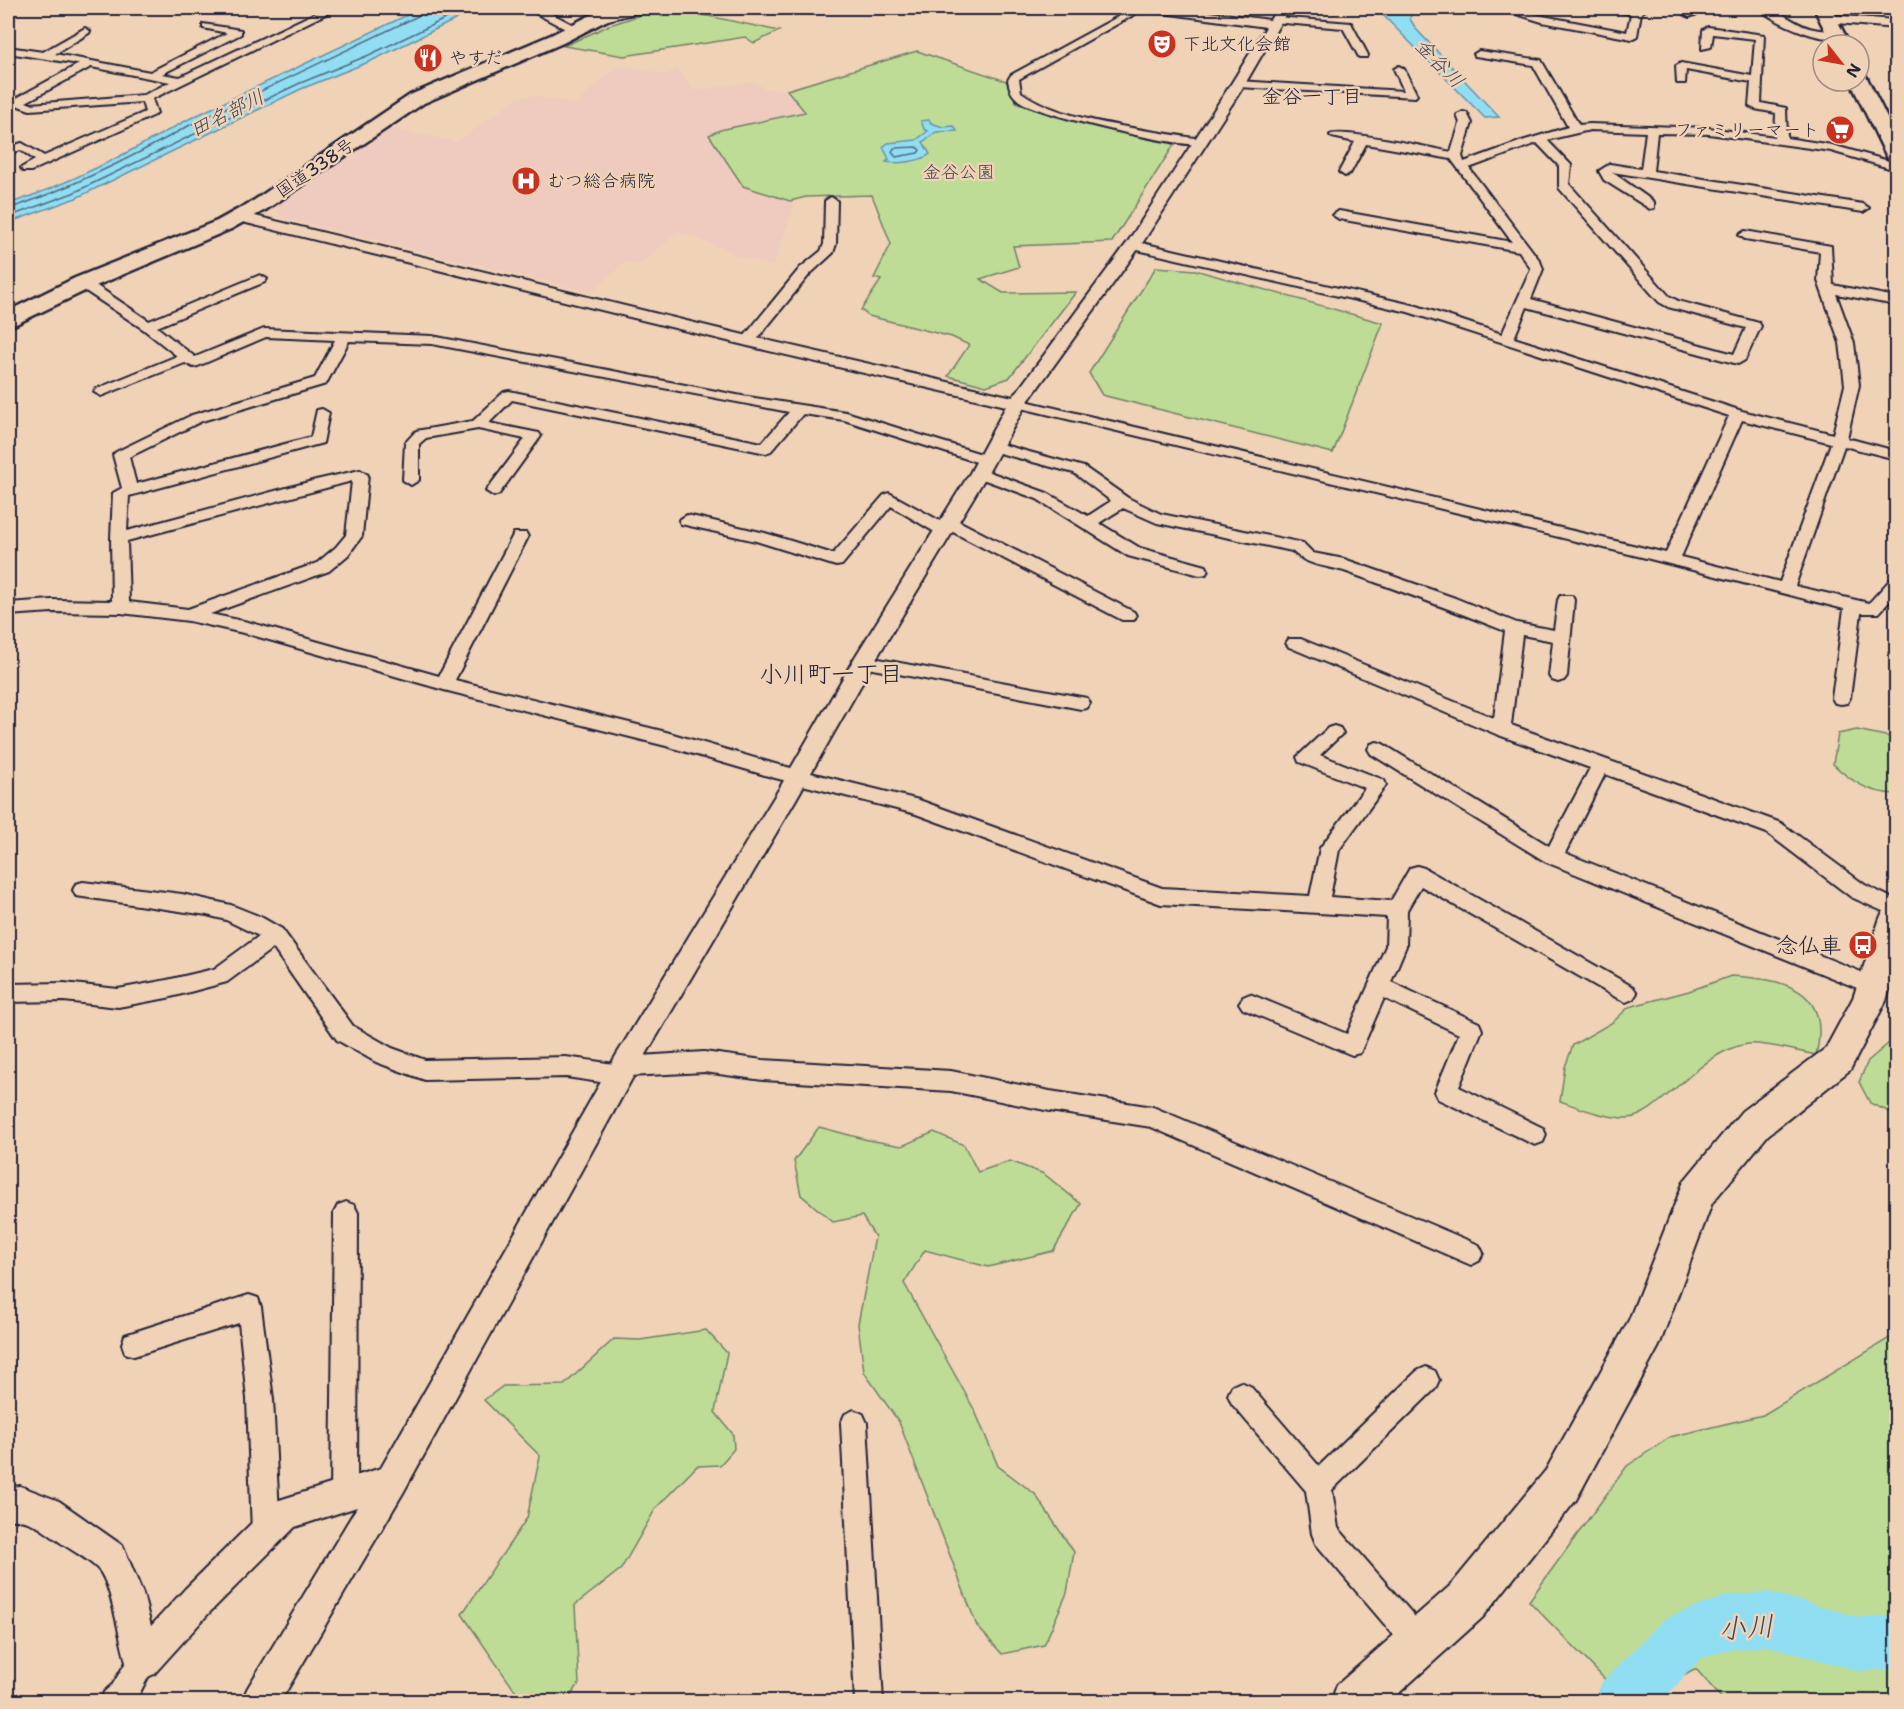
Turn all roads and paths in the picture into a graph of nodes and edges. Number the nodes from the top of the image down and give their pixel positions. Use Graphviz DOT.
graph roads {
  1 [pos="333,8"];
  2 [pos="533,8"];
  3 [pos="617,8"];
  4 [pos="641,8"];
  5 [pos="1141,8"];
  6 [pos="1155,8"];
  7 [pos="1283,8"];
  8 [pos="1502,8"];
  9 [pos="1611,8"];
  10 [pos="1708,8"];
  11 [pos="1763,8"];
  12 [pos="1639,10"];
  13 [pos="1689,14"];
  14 [pos="600,18"];
  15 [pos="1275,22"];
  16 [pos="1896,24"];
  17 [pos="207,26"];
  18 [pos="1833,27"];
  19 [pos="577,30"];
  20 [pos="85,31"];
  21 [pos="1706,47"];
  22 [pos="8,50"];
  23 [pos="1479,54"];
  24 [pos="1363,55"];
  25 [pos="45,56"];
  26 [pos="90,63"];
  27 [pos="1399,69"];
  28 [pos="153,74"];
  29 [pos="1757,80"];
  30 [pos="181,81"];
  31 [pos="1681,81"];
  32 [pos="1238,84"];
  33 [pos="1865,93"];
  34 [pos="146,98"];
  35 [pos="1463,115"];
  36 [pos="1575,129"];
  37 [pos="1653,129"];
  38 [pos="1336,135"];
  39 [pos="1363,138"];
  40 [pos="1540,139"];
  41 [pos="1781,141"];
  42 [pos="1200,142"];
  43 [pos="8,151"];
  44 [pos="1896,155"];
  45 [pos="42,160"];
  46 [pos="1460,161"];
  47 [pos="1896,167"];
  48 [pos="27,168"];
  49 [pos="1345,172"];
  50 [pos="1647,173"];
  51 [pos="831,201"];
  52 [pos="1650,205"];
  53 [pos="1863,208"];
  54 [pos="1339,215"];
  55 [pos="239,217"];
  56 [pos="1745,235"];
  57 [pos="1133,246"];
  58 [pos="1524,248"];
  59 [pos="260,279"];
  60 [pos="83,283"];
  61 [pos="1827,288"];
  62 [pos="1896,301"];
  63 [pos="1525,302"];
  64 [pos="8,319"];
  65 [pos="148,326"];
  66 [pos="345,335"];
  67 [pos="748,341"];
  68 [pos="1506,341"];
  69 [pos="185,358"];
  70 [pos="101,392"];
  71 [pos="1017,403"];
  72 [pos="799,409"];
  73 [pos="322,413"];
  74 [pos="1737,414"];
  75 [pos="478,425"];
  76 [pos="1839,440"];
  77 [pos="1896,455"];
  78 [pos="986,460"];
  79 [pos="411,480"];
  80 [pos="130,490"];
  81 [pos="494,491"];
  82 [pos="1122,501"];
  83 [pos="687,520"];
  84 [pos="1088,523"];
  85 [pos="945,526"];
  86 [pos="520,537"];
  87 [pos="119,538"];
  88 [pos="1671,560"];
  89 [pos="1200,570"];
  90 [pos="1896,584"];
  91 [pos="1786,588"];
  92 [pos="1566,600"];
  93 [pos="1853,606"];
  94 [pos="121,607"];
  95 [pos="8,609"];
  96 [pos="189,615"];
  97 [pos="1128,616"];
  98 [pos="1514,628"];
  99 [pos="1562,637"];
  100 [pos="1295,643"];
  101 [pos="863,662"];
  102 [pos="1558,676"];
  103 [pos="444,684"];
  104 [pos="1840,698"];
  105 [pos="1081,703"];
  106 [pos="1502,729"];
  107 [pos="1334,733"];
  108 [pos="1377,749"];
  109 [pos="1601,764"];
  110 [pos="797,776"];
  111 [pos="1553,856"];
  112 [pos="83,890"];
  113 [pos="1318,905"];
  114 [pos="1397,909"];
  115 [pos="1896,909"];
  116 [pos="1896,918"];
  117 [pos="275,934"];
  118 [pos="1377,985"];
  119 [pos="1874,986"];
  120 [pos="8,993"];
  121 [pos="1626,993"];
  122 [pos="1250,1004"];
  123 [pos="622,1071"];
  124 [pos="1535,1135"];
  125 [pos="346,1213"];
  126 [pos="1471,1253"];
  127 [pos="134,1344"];
  128 [pos="1426,1380"];
  129 [pos="1241,1395"];
  130 [pos="854,1423"];
  131 [pos="391,1481"];
  132 [pos="1318,1485"];
  133 [pos="344,1494"];
  134 [pos="8,1504"];
  135 [pos="266,1533"];
  136 [pos="1419,1643"];
  137 [pos="142,1662"];
  138 [pos="114,1701"];
  139 [pos="260,1701"];
  140 [pos="869,1701"];
  141 [pos="1354,1701"];
  1 -- 30 [label="street"];
  2 -- 19 [label="street"];
  3 -- 14 [label="highway, 国道338号"];
  4 -- 14 [label="street"];
  5 -- 42 [label="street"];
  6 -- 15 [label="street"];
  7 -- 15 [label="street"];
  8 -- 12 [label="street"];
  9 -- 12 [label="street"];
  10 -- 13 [label="street"];
  11 -- 18 [label="street"];
  14 -- 19 [label="highway, 国道338号"];
  15 -- 24 [label="street"];
  15 -- 32 [label="street"];
  16 -- 18 [label="street"];
  17 -- 28 [label="street"];
  19 -- 55 [label="highway, 国道338号"];
  20 -- 25 [label="street"];
  21 -- 29 [label="street"];
  22 -- 25 [label="street"];
  23 -- 36 [label="street"];
  25 -- 26 [label="street"];
  26 -- 28 [label="street"];
  26 -- 34 [label="street"];
  27 -- 32 [label="street"];
  28 -- 30 [label="street"];
  29 -- 31 [label="street"];
  29 -- 41 [label="street"];
  30 -- 34 [label="street"];
  32 -- 42 [label="street"];
  33 -- 44 [label="highway"];
  34 -- 45 [label="street"];
  35 -- 46 [label="street"];
  36 -- 37 [label="street"];
  36 -- 40 [label="street"];
  37 -- 41 [label="street"];
  37 -- 50 [label="street"];
  38 -- 39 [label="street"];
  39 -- 46 [label="street"];
  39 -- 49 [label="street"];
  40 -- 46 [label="street"];
  40 -- 63 [label="street"];
  41 -- 47 [label="street"];
  42 -- 57 [label="street"];
  43 -- 45 [label="street"];
  45 -- 48 [label="street"];
  46 -- 58 [label="street"];
  50 -- 52 [label="street"];
  50 -- 53 [label="street"];
  51 -- 67 [label="street"];
  54 -- 58 [label="street"];
  55 -- 60 [label="highway, 国道338号"];
  55 -- 67 [label="street"];
  56 -- 61 [label="street"];
  57 -- 68 [label="street"];
  57 -- 71 [label="street"];
  58 -- 63 [label="street"];
  59 -- 65 [label="street"];
  60 -- 64 [label="highway, 国道338号"];
  60 -- 65 [label="street"];
  61 -- 62 [label="street"];
  61 -- 76 [label="street"];
  63 -- 68 [label="street"];
  65 -- 69 [label="street"];
  66 -- 69 [label="street"];
  66 -- 72 [label="street"];
  66 -- 80 [label="street"];
  67 -- 71 [label="street"];
  68 -- 74 [label="street"];
  69 -- 70 [label="street"];
  71 -- 78 [label="street"];
  71 -- 88 [label="street"];
  72 -- 75 [label="street"];
  72 -- 78 [label="street"];
  73 -- 80 [label="street"];
  74 -- 76 [label="street"];
  74 -- 88 [label="street"];
  75 -- 79 [label="street"];
  75 -- 81 [label="street"];
  76 -- 77 [label="street"];
  76 -- 91 [label="street"];
  78 -- 82 [label="street"];
  78 -- 84 [label="street"];
  78 -- 85 [label="street"];
  80 -- 87 [label="street"];
  82 -- 84 [label="street"];
  82 -- 98 [label="street"];
  83 -- 85 [label="street"];
  84 -- 89 [label="street"];
  85 -- 97 [label="street"];
  85 -- 101 [label="street"];
  86 -- 103 [label="street"];
  87 -- 94 [label="street"];
  87 -- 96 [label="street"];
  88 -- 91 [label="street"];
  90 -- 93 [label="street"];
  91 -- 93 [label="street"];
  92 -- 99 [label="street"];
  93 -- 104 [label="street"];
  94 -- 95 [label="street"];
  94 -- 96 [label="street"];
  96 -- 103 [label="street"];
  98 -- 99 [label="street"];
  98 -- 106 [label="street"];
  99 -- 102 [label="street"];
  100 -- 106 [label="street"];
  101 -- 105 [label="street"];
  101 -- 110 [label="street"];
  103 -- 110 [label="street"];
  106 -- 109 [label="street"];
  107 -- 113 [label="street"];
  108 -- 111 [label="street"];
  109 -- 111 [label="street"];
  109 -- 115 [label="street"];
  110 -- 113 [label="street"];
  110 -- 123 [label="street"];
  111 -- 119 [label="street"];
  112 -- 117 [label="street"];
  113 -- 114 [label="street"];
  114 -- 118 [label="street"];
  114 -- 121 [label="street"];
  116 -- 119 [label="main road"];
  117 -- 120 [label="street"];
  117 -- 123 [label="street"];
  118 -- 122 [label="street"];
  118 -- 124 [label="street"];
  119 -- 136 [label="main road"];
  123 -- 126 [label="street"];
  123 -- 131 [label="street"];
  125 -- 133 [label="street"];
  127 -- 135 [label="street"];
  128 -- 132 [label="street"];
  129 -- 132 [label="street"];
  130 -- 140 [label="street"];
  131 -- 133 [label="street"];
  131 -- 139 [label="street"];
  132 -- 136 [label="street"];
  133 -- 135 [label="street"];
  134 -- 137 [label="street"];
  135 -- 137 [label="street"];
  136 -- 141 [label="main road"];
  137 -- 138 [label="street"];
}
